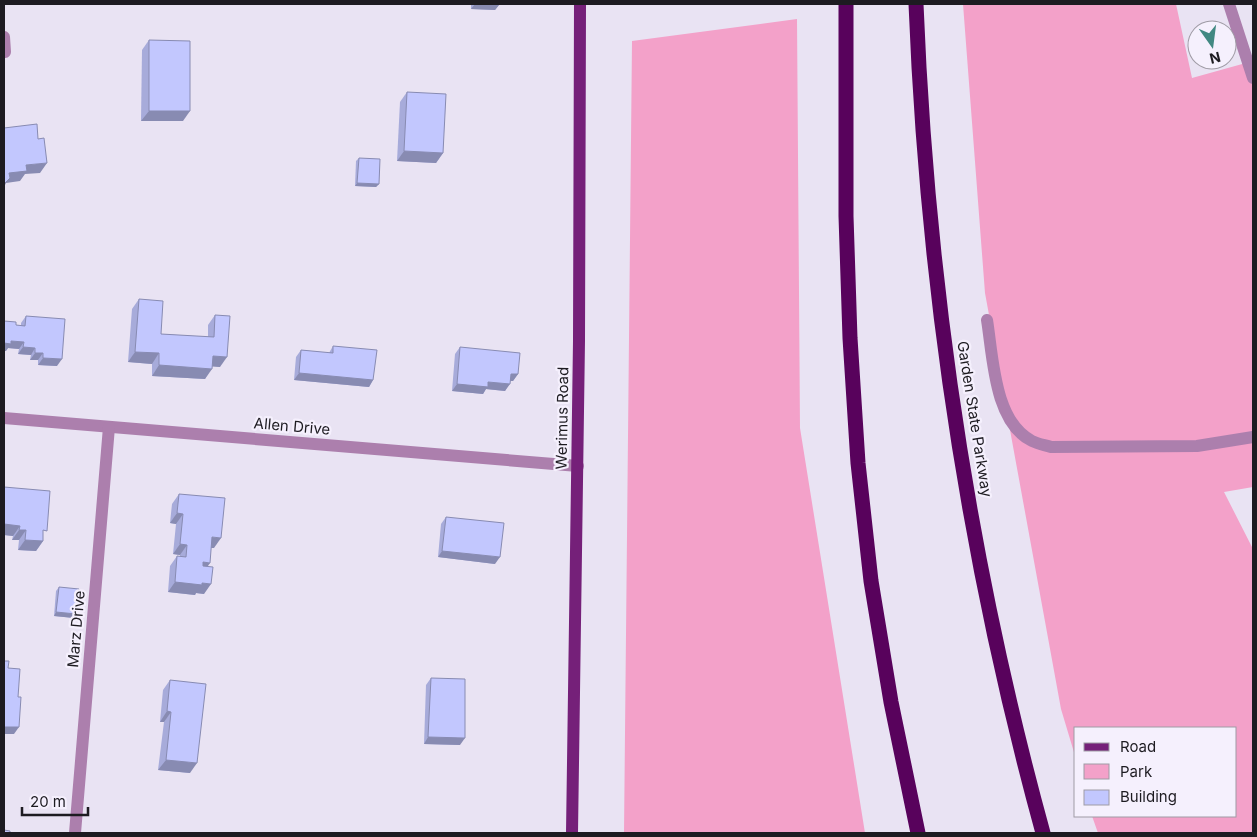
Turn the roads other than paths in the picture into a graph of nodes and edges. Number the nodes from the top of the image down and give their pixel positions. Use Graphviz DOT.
graph roads {
  1 [pos="580,4"];
  2 [pos="846,4"];
  3 [pos="916,4"];
  4 [pos="1232,5"];
  5 [pos="4,37"];
  6 [pos="5,52"];
  7 [pos="1253,78"];
  8 [pos="987,320"];
  9 [pos="4,418"];
  10 [pos="109,427"];
  11 [pos="1253,438"];
  12 [pos="578,466"];
  13 [pos="75,833"];
  14 [pos="572,833"];
  15 [pos="918,833"];
  16 [pos="1043,833"];
  1 -- 12 [label="main road, Werimus Road"];
  2 -- 15 [label="highway"];
  3 -- 16 [label="highway, Garden State Parkway"];
  4 -- 7 [label="street"];
  5 -- 6 [label="street"];
  8 -- 11 [label="street"];
  9 -- 10 [label="street, Allen Drive"];
  10 -- 12 [label="street, Allen Drive"];
  10 -- 13 [label="street, Marz Drive"];
  12 -- 14 [label="main road, Werimus Road"];
}
